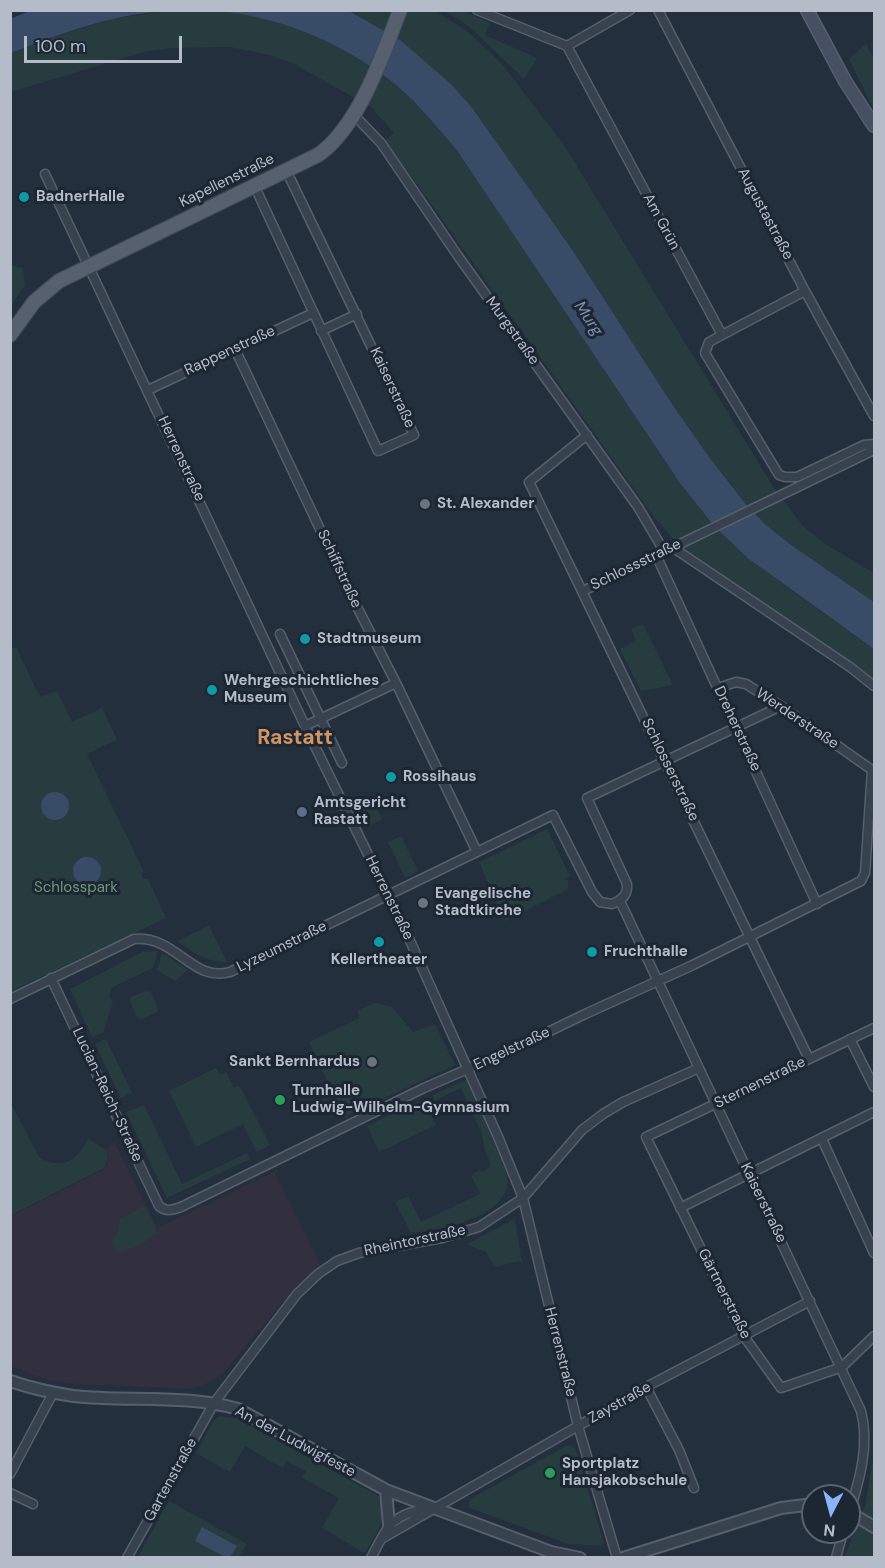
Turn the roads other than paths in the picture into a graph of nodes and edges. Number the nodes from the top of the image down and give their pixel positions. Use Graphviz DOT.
graph roads {
  1 [pos="400,10"];
  2 [pos="477,10"];
  3 [pos="630,10"];
  4 [pos="658,10"];
  5 [pos="807,10"];
  6 [pos="567,46"];
  7 [pos="357,109"];
  8 [pos="874,126"];
  9 [pos="286,171"];
  10 [pos="45,174"];
  11 [pos="254,185"];
  12 [pos="88,267"];
  13 [pos="805,291"];
  14 [pos="313,313"];
  15 [pos="357,314"];
  16 [pos="321,331"];
  17 [pos="10,335"];
  18 [pos="722,335"];
  19 [pos="235,349"];
  20 [pos="148,390"];
  21 [pos="874,416"];
  22 [pos="587,435"];
  23 [pos="874,444"];
  24 [pos="874,450"];
  25 [pos="664,551"];
  26 [pos="583,591"];
  27 [pos="280,634"];
  28 [pos="396,683"];
  29 [pos="717,686"];
  30 [pos="874,686"];
  31 [pos="781,706"];
  32 [pos="321,718"];
  33 [pos="305,726"];
  34 [pos="736,727"];
  35 [pos="664,760"];
  36 [pos="342,763"];
  37 [pos="873,770"];
  38 [pos="477,852"];
  39 [pos="858,883"];
  40 [pos="388,896"];
  41 [pos="620,901"];
  42 [pos="817,904"];
  43 [pos="750,937"];
  44 [pos="51,978"];
  45 [pos="658,980"];
  46 [pos="10,999"];
  47 [pos="874,1028"];
  48 [pos="850,1039"];
  49 [pos="809,1059"];
  50 [pos="699,1068"];
  51 [pos="469,1069"];
  52 [pos="874,1087"];
  53 [pos="716,1104"];
  54 [pos="874,1112"];
  55 [pos="646,1137"];
  56 [pos="822,1139"];
  57 [pos="749,1174"];
  58 [pos="522,1198"];
  59 [pos="680,1208"];
  60 [pos="164,1210"];
  61 [pos="874,1253"];
  62 [pos="810,1300"];
  63 [pos="743,1335"];
  64 [pos="874,1336"];
  65 [pos="842,1368"];
  66 [pos="10,1381"];
  67 [pos="646,1387"];
  68 [pos="53,1393"];
  69 [pos="214,1403"];
  70 [pos="578,1426"];
  71 [pos="10,1474"];
  72 [pos="856,1484"];
  73 [pos="694,1488"];
  74 [pos="386,1490"];
  75 [pos="10,1493"];
  76 [pos="33,1504"];
  77 [pos="801,1506"];
  78 [pos="432,1508"];
  79 [pos="388,1525"];
  80 [pos="383,1538"];
  81 [pos="128,1557"];
  82 [pos="371,1557"];
  83 [pos="580,1557"];
  84 [pos="617,1557"];
  85 [pos="623,1557"];
  1 -- 7 [label="main road, Kapellenstraße"];
  2 -- 6 [label="street"];
  3 -- 6 [label="street"];
  4 -- 13 [label="street, Augustastraße"];
  5 -- 8 [label="main road"];
  6 -- 18 [label="street, Am Grün"];
  7 -- 9 [label="main road, Kapellenstraße"];
  7 -- 22 [label="street, Murgstraße"];
  9 -- 11 [label="main road, Kapellenstraße"];
  9 -- 15 [label="street, Kaiserstraße"];
  10 -- 12 [label="street"];
  11 -- 12 [label="main road, Kapellenstraße"];
  11 -- 14 [label="street, Kaiserstraße"];
  12 -- 17 [label="main road, Kapellenstraße"];
  12 -- 20 [label="street, Herrenstraße"];
  13 -- 18 [label="street"];
  13 -- 21 [label="street, Augustastraße"];
  14 -- 16 [label="street, Kaiserstraße"];
  14 -- 19 [label="street, Rappenstraße"];
  15 -- 16 [label="street"];
  15 -- 16 [label="street, Kaiserstraße"];
  18 -- 23 [label="street"];
  19 -- 20 [label="street, Rappenstraße"];
  19 -- 28 [label="street, Schiffstraße"];
  20 -- 33 [label="street, Herrenstraße"];
  22 -- 25 [label="street, Murgstraße"];
  22 -- 26 [label="street, Schlosserstraße"];
  24 -- 25 [label="street, Schlossstraße"];
  25 -- 26 [label="street, Schlossstraße"];
  25 -- 29 [label="street, Dreherstraße"];
  25 -- 30 [label="street, Murgstraße"];
  26 -- 35 [label="street, Schlosserstraße"];
  27 -- 32 [label="street"];
  28 -- 32 [label="street"];
  28 -- 38 [label="street, Schiffstraße"];
  29 -- 31 [label="street, Werderstraße"];
  29 -- 34 [label="street, Dreherstraße"];
  31 -- 34 [label="street"];
  31 -- 37 [label="street, Werderstraße"];
  32 -- 33 [label="street"];
  32 -- 36 [label="street"];
  33 -- 40 [label="street, Herrenstraße"];
  34 -- 35 [label="street"];
  34 -- 42 [label="street, Dreherstraße"];
  35 -- 41 [label="street"];
  35 -- 43 [label="street, Schlosserstraße"];
  37 -- 39 [label="street, Werderstraße"];
  38 -- 40 [label="street, Lyzeumstraße"];
  38 -- 41 [label="street, Lyzeumstraße"];
  39 -- 42 [label="street, Engelstraße"];
  40 -- 44 [label="street, Lyzeumstraße"];
  40 -- 51 [label="street, Herrenstraße"];
  41 -- 45 [label="street, Kaiserstraße"];
  42 -- 43 [label="street, Engelstraße"];
  43 -- 45 [label="street, Engelstraße"];
  43 -- 49 [label="street, Schlosserstraße"];
  44 -- 46 [label="street, Lyzeumstraße"];
  44 -- 60 [label="street, Lucian-Reich-Straße"];
  45 -- 50 [label="street, Kaiserstraße"];
  45 -- 51 [label="street, Engelstraße"];
  47 -- 48 [label="street, Sternenstraße"];
  48 -- 49 [label="street, Sternenstraße"];
  48 -- 52 [label="street"];
  49 -- 53 [label="street, Sternenstraße"];
  50 -- 53 [label="street, Kaiserstraße"];
  50 -- 58 [label="street, Rheintorstraße"];
  51 -- 58 [label="street, Herrenstraße"];
  51 -- 60 [label="street, Engelstraße"];
  53 -- 55 [label="street, Sternenstraße"];
  53 -- 57 [label="street, Kaiserstraße"];
  54 -- 56 [label="street"];
  55 -- 59 [label="street, Gärtnerstraße"];
  56 -- 57 [label="street"];
  56 -- 61 [label="street"];
  57 -- 59 [label="street"];
  57 -- 62 [label="street, Kaiserstraße"];
  58 -- 69 [label="street, Rheintorstraße"];
  58 -- 70 [label="street, Herrenstraße"];
  59 -- 63 [label="street, Gärtnerstraße"];
  62 -- 63 [label="street, Zaystraße"];
  62 -- 65 [label="street, Kaiserstraße"];
  63 -- 65 [label="street, Gärtnerstraße"];
  63 -- 67 [label="street, Zaystraße"];
  64 -- 65 [label="street"];
  65 -- 72 [label="street, Kaiserstraße"];
  66 -- 68 [label="street, An der Ludwigfeste"];
  67 -- 70 [label="street, Zaystraße"];
  67 -- 73 [label="street"];
  68 -- 69 [label="street, An der Ludwigfeste"];
  68 -- 71 [label="street"];
  69 -- 74 [label="street, An der Ludwigfeste"];
  69 -- 81 [label="street, Gartenstraße"];
  70 -- 78 [label="street, Zaystraße"];
  70 -- 84 [label="street, Herrenstraße"];
  74 -- 78 [label="street, An der Ludwigfeste"];
  74 -- 79 [label="street"];
  75 -- 76 [label="street"];
  77 -- 85 [label="street"];
  78 -- 79 [label="street, Zaystraße"];
  78 -- 80 [label="street, Zaystraße"];
  78 -- 83 [label="street, An der Ludwigfeste"];
  79 -- 80 [label="street, Zaystraße"];
  80 -- 82 [label="street, Zaystraße"];
}
